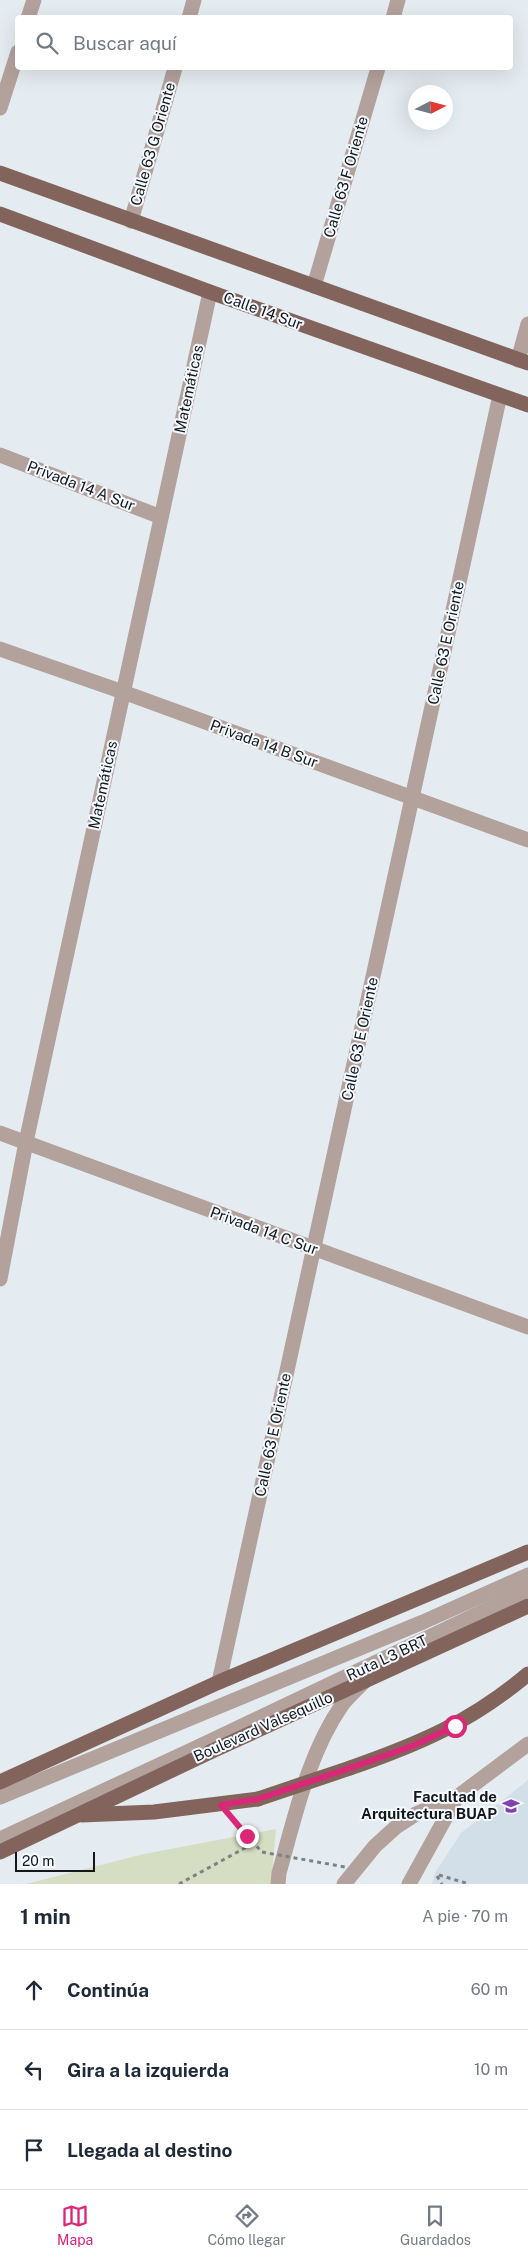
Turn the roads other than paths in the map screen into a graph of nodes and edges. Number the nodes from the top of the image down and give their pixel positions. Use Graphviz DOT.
graph roads {
  1 [pos="34,0"];
  2 [pos="194,0"];
  3 [pos="398,0"];
  4 [pos="29,15"];
  5 [pos="190,15"];
  6 [pos="394,15"];
  7 [pos="15,61"];
  8 [pos="174,70"];
  9 [pos="377,70"];
  10 [pos="0,108"];
  11 [pos="0,173"];
  12 [pos="0,214"];
  13 [pos="131,221"];
  14 [pos="314,286"];
  15 [pos="210,292"];
  16 [pos="528,324"];
  17 [pos="523,362"];
  18 [pos="500,396"];
  19 [pos="528,405"];
  20 [pos="0,455"];
  21 [pos="162,516"];
  22 [pos="0,649"];
  23 [pos="124,692"];
  24 [pos="412,798"];
  25 [pos="528,840"];
  26 [pos="0,1133"];
  27 [pos="26,1142"];
  28 [pos="314,1250"];
  29 [pos="0,1279"];
  30 [pos="528,1327"];
  31 [pos="528,1552"];
  32 [pos="528,1575"];
  33 [pos="528,1590"];
  34 [pos="528,1606"];
  35 [pos="424,1622"];
  36 [pos="528,1674"];
  37 [pos="219,1682"];
  38 [pos="528,1744"];
  39 [pos="205,1749"];
  40 [pos="0,1782"];
  41 [pos="0,1797"];
  42 [pos="457,1797"];
  43 [pos="73,1816"];
  44 [pos="0,1839"];
  45 [pos="0,1852"];
  46 [pos="278,1884"];
  47 [pos="344,1884"];
  48 [pos="409,1884"];
  1 -- 4 [label="street"];
  2 -- 5 [label="street"];
  3 -- 6 [label="street"];
  7 -- 10 [label="street"];
  8 -- 13 [label="street, Calle 63 G Oriente"];
  9 -- 14 [label="street, Calle 63 F Oriente"];
  11 -- 13 [label="main road"];
  12 -- 15 [label="main road, Calle 14 Sur"];
  13 -- 14 [label="main road"];
  14 -- 17 [label="main road"];
  15 -- 18 [label="main road, Calle 14 Sur"];
  15 -- 21 [label="street, Matemáticas"];
  16 -- 17 [label="street"];
  18 -- 19 [label="main road, Calle 14 Sur"];
  18 -- 24 [label="street, Calle 63 E Oriente"];
  20 -- 21 [label="street, Privada 14 A Sur"];
  21 -- 23 [label="street, Matemáticas"];
  22 -- 23 [label="street, Privada 14 B Sur"];
  23 -- 24 [label="street, Privada 14 B Sur"];
  23 -- 27 [label="street, Matemáticas"];
  24 -- 25 [label="street, Privada 14 B Sur"];
  24 -- 28 [label="street, Calle 63 E Oriente"];
  26 -- 27 [label="street, Privada 14 C Sur"];
  27 -- 28 [label="street, Privada 14 C Sur"];
  27 -- 29 [label="street, Matemáticas"];
  28 -- 30 [label="street, Privada 14 C Sur"];
  28 -- 37 [label="street, Calle 63 E Oriente"];
  31 -- 37 [label="main road"];
  32 -- 35 [label="street"];
  33 -- 39 [label="street, Ruta L3 BRT, bridge"];
  34 -- 39 [label="main road, Boulevard Valsequillo, bridge"];
  35 -- 41 [label="street"];
  35 -- 46 [label="street"];
  36 -- 43 [label="main road, bridge"];
  37 -- 40 [label="main road"];
  38 -- 42 [label="street"];
  39 -- 43 [label="main road, Boulevard Valsequillo"];
  39 -- 44 [label="street, Ruta L3 BRT"];
  42 -- 47 [label="street"];
  42 -- 48 [label="street"];
  43 -- 45 [label="main road, Boulevard Valsequillo"];
}
